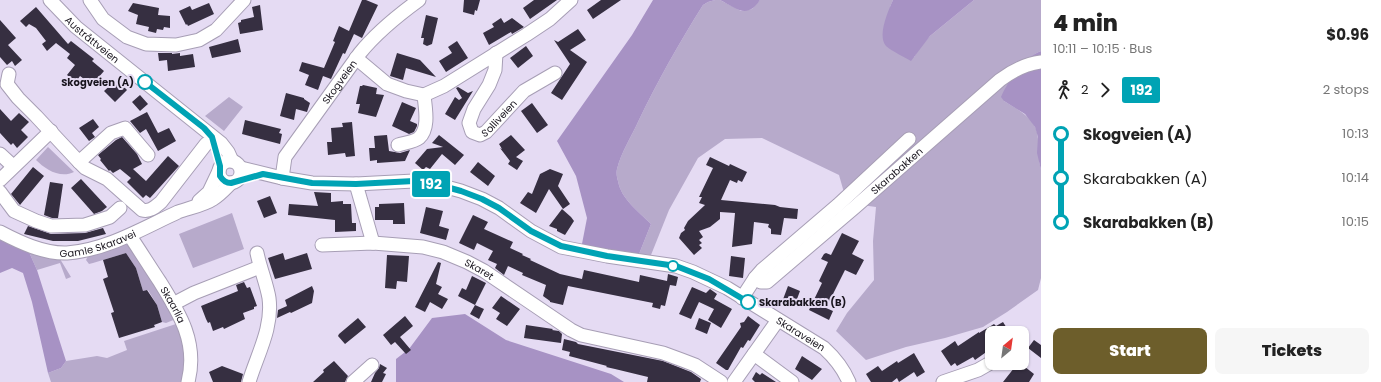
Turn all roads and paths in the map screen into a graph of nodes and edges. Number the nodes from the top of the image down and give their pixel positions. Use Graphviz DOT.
graph roads {
  1 [pos="50,0"];
  2 [pos="90,0"];
  3 [pos="244,0"];
  4 [pos="419,0"];
  5 [pos="571,0"];
  6 [pos="496,53"];
  7 [pos="356,58"];
  8 [pos="1041,62"];
  9 [pos="555,73"];
  10 [pos="9,74"];
  11 [pos="424,94"];
  12 [pos="51,131"];
  13 [pos="909,139"];
  14 [pos="209,140"];
  15 [pos="398,145"];
  16 [pos="0,154"];
  17 [pos="148,155"];
  18 [pos="79,162"];
  19 [pos="13,166"];
  20 [pos="228,166"];
  21 [pos="263,174"];
  22 [pos="282,178"];
  23 [pos="0,180"];
  24 [pos="234,182"];
  25 [pos="356,184"];
  26 [pos="0,192"];
  27 [pos="193,206"];
  28 [pos="120,208"];
  29 [pos="0,232"];
  30 [pos="130,236"];
  31 [pos="373,243"];
  32 [pos="322,245"];
  33 [pos="257,253"];
  34 [pos="260,266"];
  35 [pos="755,278"];
  36 [pos="742,298"];
  37 [pos="173,304"];
  38 [pos="778,320"];
  39 [pos="754,354"];
  40 [pos="372,365"];
  41 [pos="985,366"];
  42 [pos="188,382"];
  43 [pos="249,382"];
  44 [pos="353,382"];
  45 [pos="721,382"];
  46 [pos="734,382"];
  47 [pos="792,382"];
  48 [pos="849,382"];
  49 [pos="943,382"];
  1 -- 14 [label="street, Austråttveien"];
  2 -- 3 [label="street"];
  4 -- 7 [label="street, Skogveien"];
  5 -- 6 [label="street"];
  6 -- 9 [label="street, Solliveien"];
  6 -- 11 [label="street"];
  7 -- 11 [label="street"];
  7 -- 22 [label="street, Skogveien"];
  8 -- 35 [label="street, Skarabakken"];
  10 -- 12 [label="street"];
  11 -- 15 [label="street"];
  12 -- 18 [label="street"];
  12 -- 19 [label="street"];
  13 -- 35 [label="street, Skarabakken"];
  14 -- 18 [label="street"];
  14 -- 20 [label="street"];
  16 -- 19 [label="street"];
  17 -- 18 [label="street"];
  19 -- 23 [label="street"];
  20 -- 21 [label="street, Skaraveien"];
  20 -- 24 [label="street"];
  20 -- 24 [label="street"];
  20 -- 27 [label="street, Gamle Skaravei"];
  21 -- 22 [label="street, Skaraveien"];
  21 -- 24 [label="street, Skaraveien"];
  22 -- 25 [label="street, Skaraveien"];
  24 -- 27 [label="street, Gamle Skaravei"];
  25 -- 31 [label="street"];
  25 -- 36 [label="street, Skaraveien"];
  26 -- 28 [label="street, Gamle Skaravei"];
  27 -- 30 [label="street, Gamle Skaravei"];
  29 -- 30 [label="street, Gamle Skaravei"];
  30 -- 37 [label="street, Skaarlia"];
  31 -- 32 [label="street, Skaret"];
  31 -- 45 [label="street, Skaret"];
  33 -- 34 [label="street"];
  34 -- 37 [label="street"];
  34 -- 43 [label="street"];
  35 -- 36 [label="street, Skarabakken"];
  36 -- 38 [label="street, Skaraveien"];
  37 -- 42 [label="street, Skaarlia"];
  38 -- 39 [label="street"];
  38 -- 48 [label="street, Skaraveien"];
  39 -- 46 [label="street"];
  39 -- 47 [label="street"];
  40 -- 44 [label="street"];
  41 -- 49 [label="street"];
}
